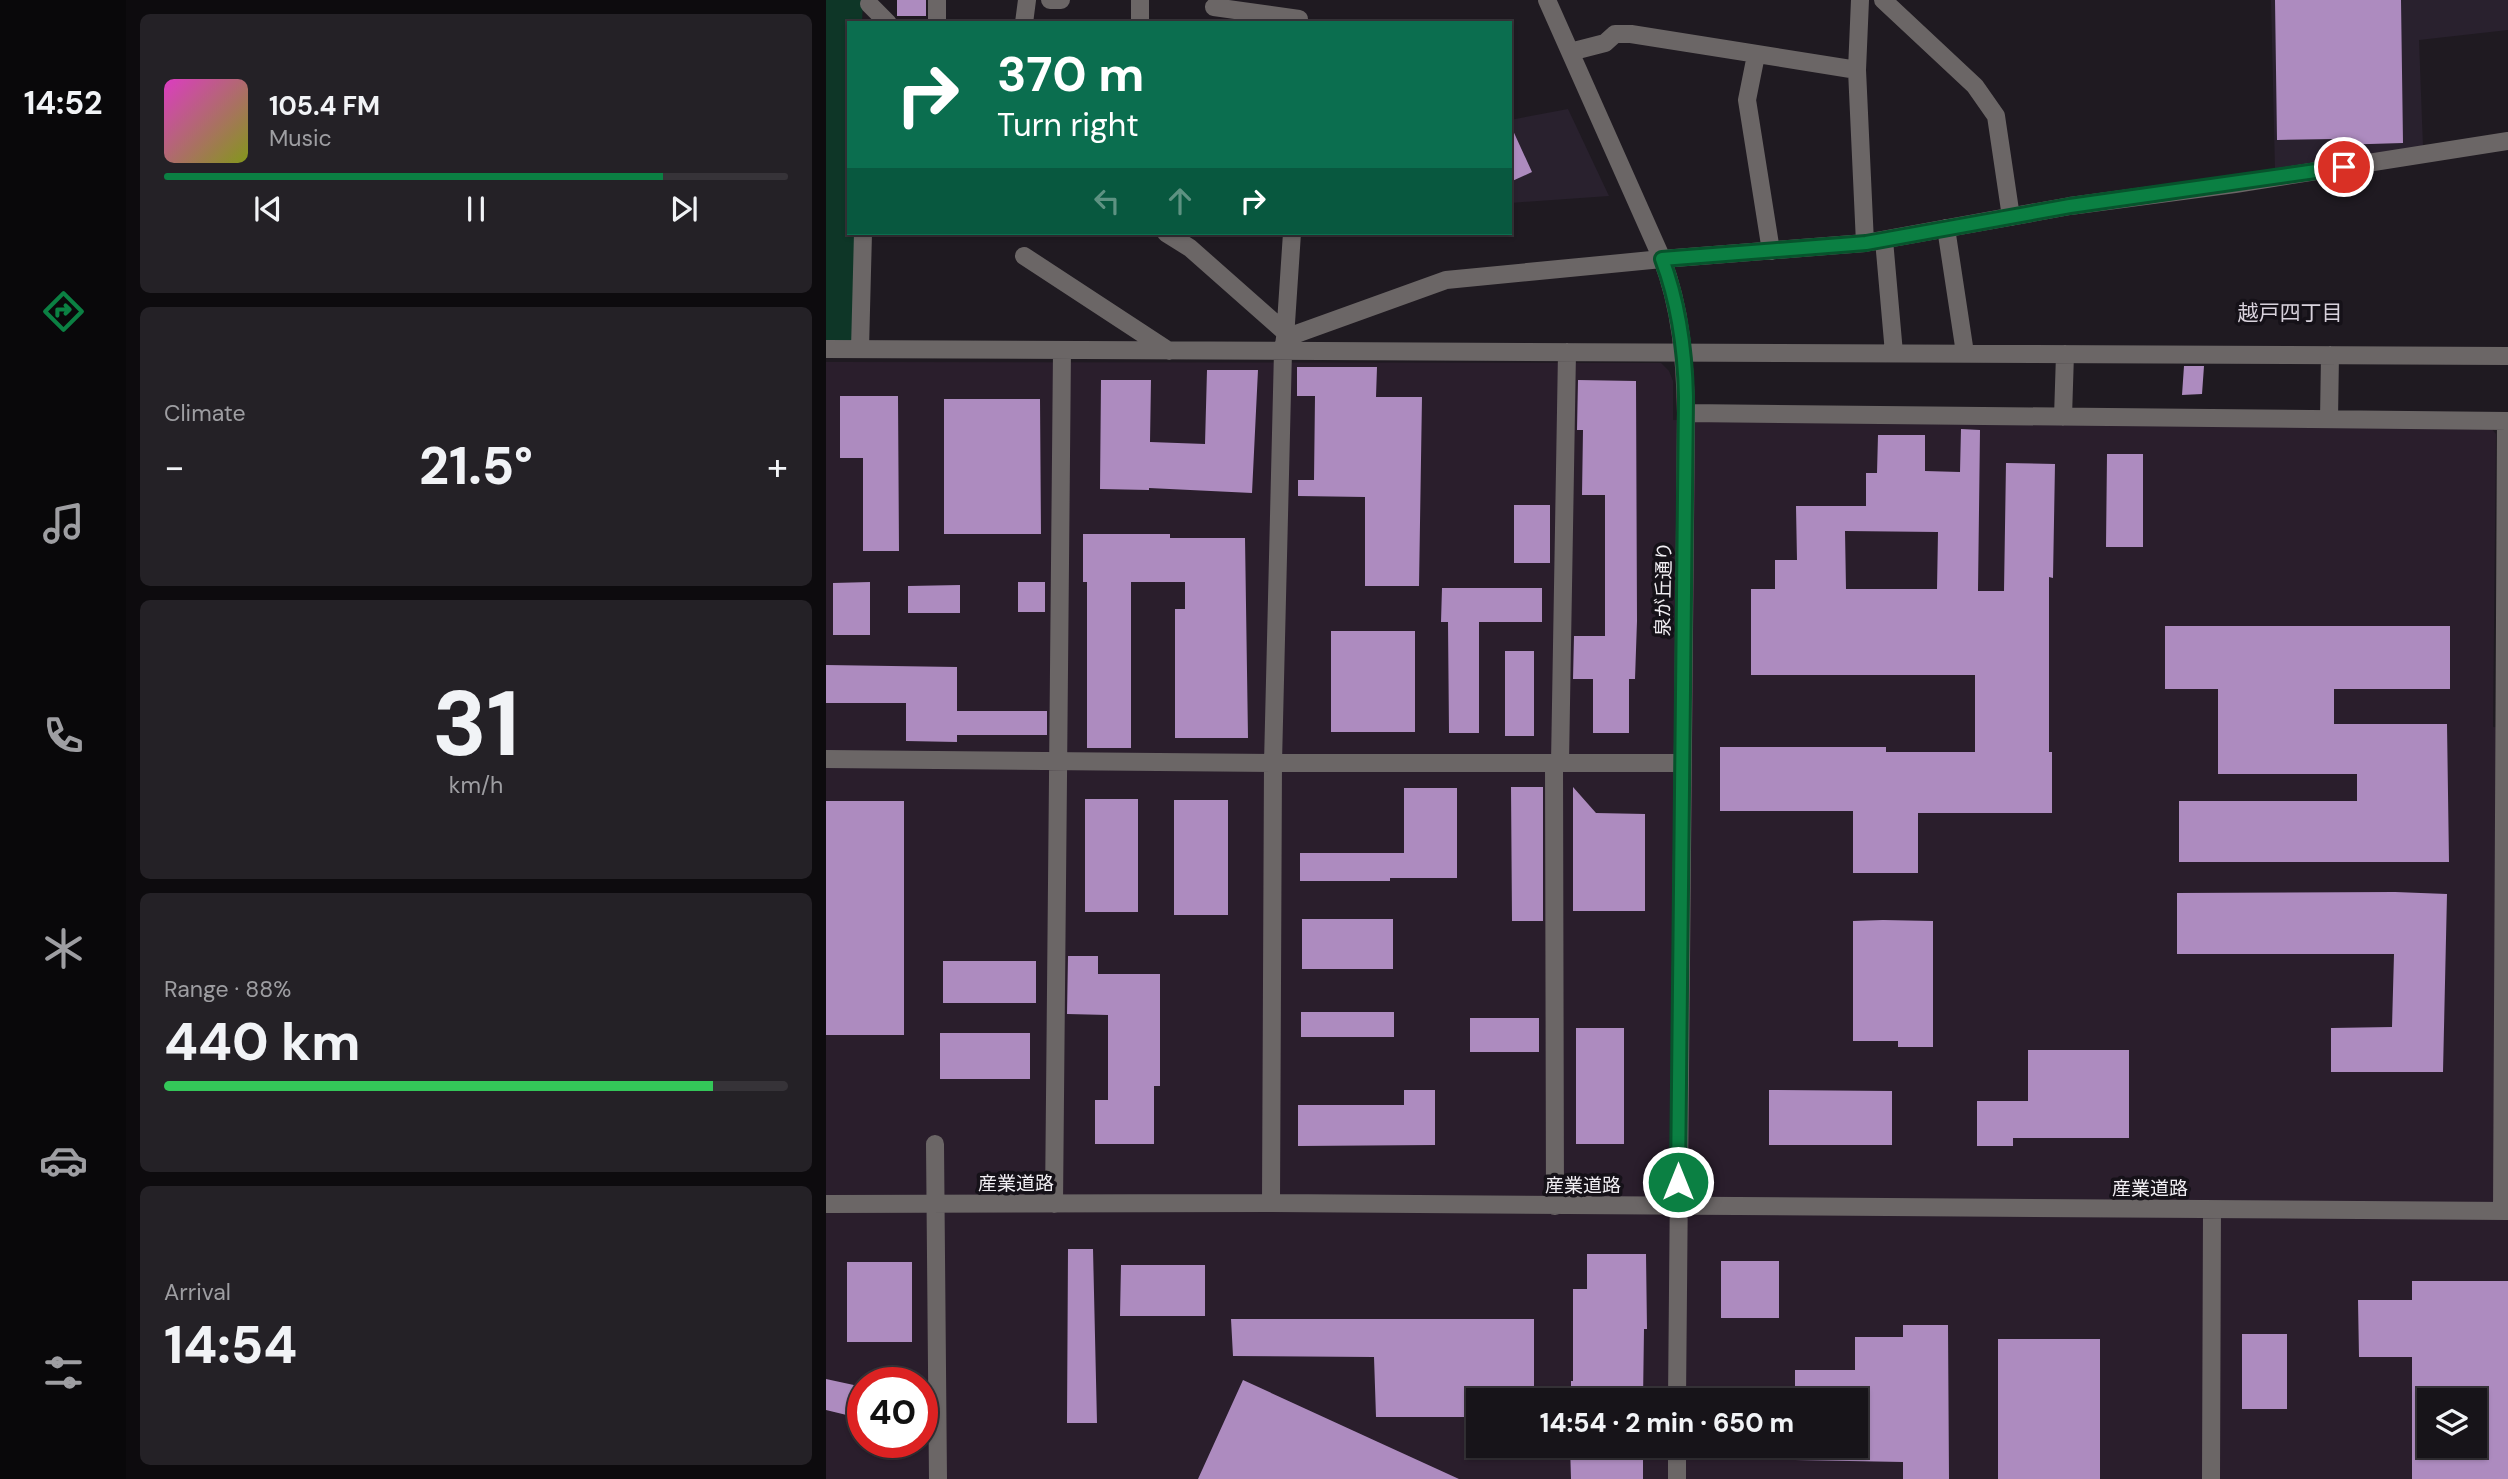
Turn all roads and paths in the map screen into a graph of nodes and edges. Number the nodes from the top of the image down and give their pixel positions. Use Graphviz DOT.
graph roads {
  1 [pos="937,0"];
  2 [pos="1027,0"];
  3 [pos="1050,0"];
  4 [pos="1061,0"];
  5 [pos="1140,0"];
  6 [pos="1299,0"];
  7 [pos="1547,0"];
  8 [pos="1860,0"];
  9 [pos="1883,0"];
  10 [pos="869,2"];
  11 [pos="1214,7"];
  12 [pos="869,21"];
  13 [pos="886,21"];
  14 [pos="937,21"];
  15 [pos="1024,21"];
  16 [pos="1140,21"];
  17 [pos="1299,21"];
  18 [pos="1570,52"];
  19 [pos="1756,55"];
  20 [pos="1857,70"];
  21 [pos="2508,141"];
  22 [pos="2011,217"];
  23 [pos="1946,228"];
  24 [pos="863,235"];
  25 [pos="1169,235"];
  26 [pos="1292,235"];
  27 [pos="1884,240"];
  28 [pos="1866,243"];
  29 [pos="1771,251"];
  30 [pos="1024,256"];
  31 [pos="1662,259"];
  32 [pos="1284,340"];
  33 [pos="826,349"];
  34 [pos="860,349"];
  35 [pos="1062,350"];
  36 [pos="1169,351"];
  37 [pos="1567,352"];
  38 [pos="1684,352"];
  39 [pos="1894,353"];
  40 [pos="1965,354"];
  41 [pos="2065,354"];
  42 [pos="2329,355"];
  43 [pos="2508,356"];
  44 [pos="1686,413"];
  45 [pos="2063,417"];
  46 [pos="2329,419"];
  47 [pos="2507,421"];
  48 [pos="2506,719"];
  49 [pos="826,759"];
  50 [pos="1057,760"];
  51 [pos="1273,763"];
  52 [pos="1557,763"];
  53 [pos="1682,764"];
  54 [pos="935,1144"];
  55 [pos="1271,1203"];
  56 [pos="826,1204"];
  57 [pos="1054,1204"];
  58 [pos="937,1205"];
  59 [pos="1555,1206"];
  60 [pos="1678,1207"];
  61 [pos="2212,1210"];
  62 [pos="2505,1211"];
  63 [pos="1677,1388"];
  64 [pos="1677,1458"];
  65 [pos="938,1479"];
  66 [pos="1676,1479"];
  67 [pos="2211,1479"];
  1 -- 14 [label="street"];
  2 -- 15 [label="street"];
  3 -- 4 [label="street"];
  5 -- 16 [label="street"];
  6 -- 17 [label="street"];
  7 -- 18 [label="street, 泉が丘通り"];
  8 -- 20 [label="street"];
  9 -- 22 [label="street"];
  10 -- 12 [label="street"];
  10 -- 13 [label="street"];
  11 -- 17 [label="street"];
  18 -- 19 [label="street"];
  18 -- 31 [label="street, 泉が丘通り"];
  19 -- 20 [label="street"];
  19 -- 29 [label="street"];
  20 -- 28 [label="street"];
  21 -- 22 [label="street"];
  22 -- 23 [label="street"];
  23 -- 27 [label="street"];
  23 -- 40 [label="street"];
  24 -- 34 [label="street"];
  25 -- 32 [label="street"];
  26 -- 32 [label="street"];
  27 -- 28 [label="street"];
  27 -- 39 [label="street"];
  28 -- 29 [label="street"];
  29 -- 31 [label="street"];
  30 -- 36 [label="street"];
  31 -- 32 [label="street"];
  31 -- 38 [label="street, 泉が丘通り"];
  32 -- 36 [label="street"];
  32 -- 37 [label="street"];
  32 -- 51 [label="street"];
  33 -- 34 [label="street"];
  34 -- 35 [label="street"];
  35 -- 36 [label="street"];
  35 -- 50 [label="street"];
  37 -- 38 [label="street"];
  37 -- 52 [label="street"];
  38 -- 39 [label="street"];
  38 -- 44 [label="street, 泉が丘通り"];
  39 -- 40 [label="street"];
  40 -- 41 [label="street"];
  41 -- 42 [label="street"];
  41 -- 45 [label="street"];
  42 -- 43 [label="street"];
  42 -- 46 [label="street"];
  44 -- 45 [label="street"];
  44 -- 53 [label="street, 泉が丘通り"];
  45 -- 46 [label="street"];
  46 -- 47 [label="street"];
  47 -- 48 [label="street"];
  48 -- 62 [label="street"];
  49 -- 50 [label="street"];
  50 -- 51 [label="street"];
  50 -- 57 [label="street"];
  51 -- 52 [label="street"];
  51 -- 55 [label="street"];
  52 -- 53 [label="street"];
  52 -- 59 [label="street"];
  53 -- 60 [label="street, 泉が丘通り"];
  54 -- 58 [label="street"];
  55 -- 57 [label="street, 産業道路"];
  55 -- 59 [label="street, 産業道路"];
  56 -- 58 [label="street, 産業道路"];
  57 -- 58 [label="street, 産業道路"];
  58 -- 65 [label="street"];
  59 -- 60 [label="street, 産業道路"];
  60 -- 61 [label="street, 産業道路"];
  60 -- 63 [label="street, 泉が丘通り"];
  61 -- 62 [label="street, 産業道路"];
  61 -- 67 [label="street"];
  64 -- 66 [label="street"];
}
